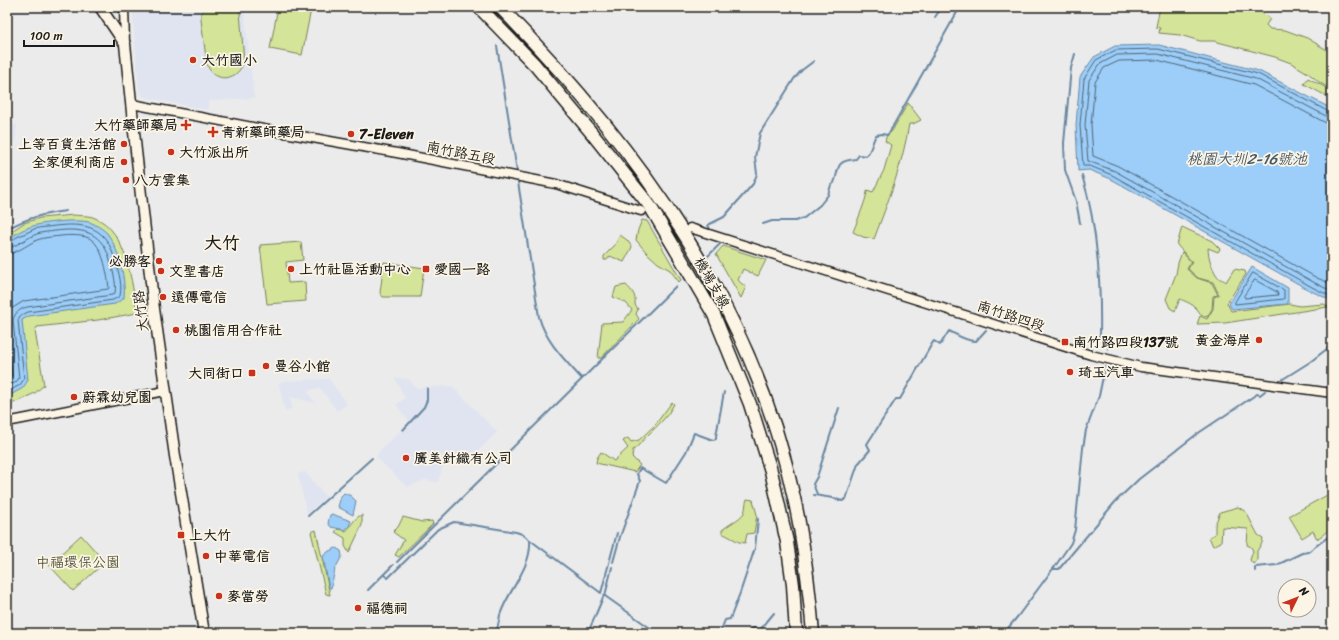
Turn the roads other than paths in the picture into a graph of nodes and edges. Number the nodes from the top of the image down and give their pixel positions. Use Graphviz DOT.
graph roads {
  1 [pos="100,7"];
  2 [pos="124,7"];
  3 [pos="479,7"];
  4 [pos="500,7"];
  5 [pos="126,44"];
  6 [pos="132,104"];
  7 [pos="641,211"];
  8 [pos="690,228"];
  9 [pos="166,391"];
  10 [pos="1332,393"];
  11 [pos="7,422"];
  12 [pos="809,584"];
  13 [pos="204,633"];
  14 [pos="796,633"];
  15 [pos="812,633"];
  16 [pos="818,633"];
  1 -- 5 [label="main road"];
  2 -- 5 [label="street, 大竹路"];
  3 -- 14 [label="highway, 機場支線"];
  4 -- 12 [label="highway, 機場支線"];
  5 -- 6 [label="main road, 大竹路"];
  6 -- 7 [label="street, 南竹路五段"];
  6 -- 9 [label="main road, 大竹路"];
  8 -- 10 [label="street, 南竹路四段"];
  9 -- 11 [label="street"];
  9 -- 13 [label="main road, 大竹路"];
  12 -- 15 [label="highway, 機場支線"];
  12 -- 16 [label="highway"];
}
